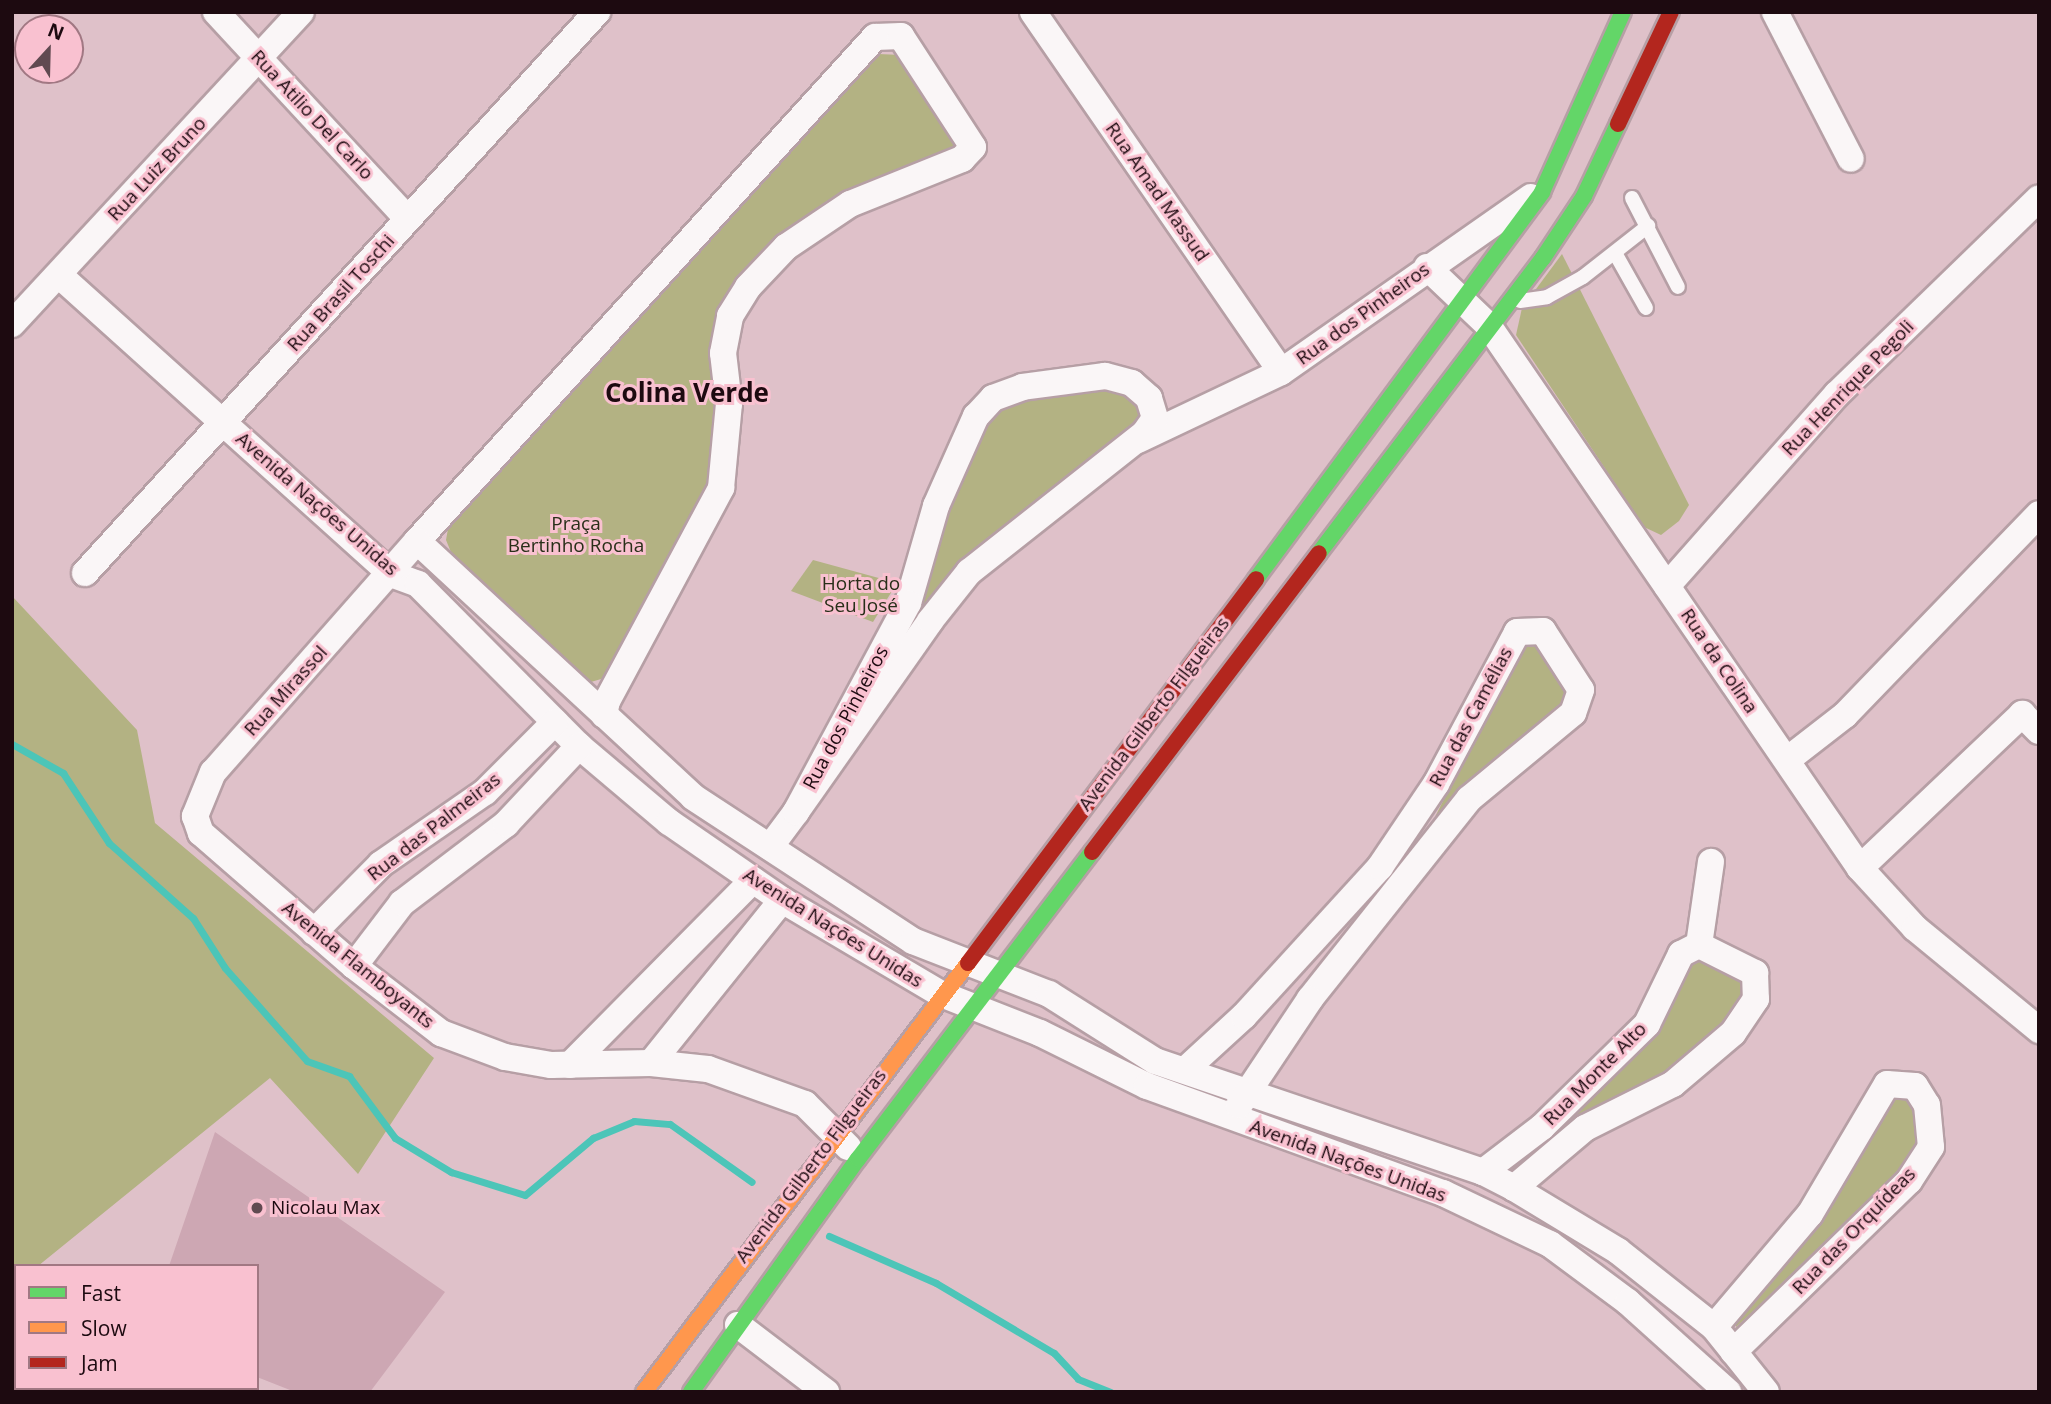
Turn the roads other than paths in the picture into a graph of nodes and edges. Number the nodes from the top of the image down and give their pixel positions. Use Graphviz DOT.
graph roads {
  1 [pos="216,12"];
  2 [pos="301,12"];
  3 [pos="597,12"];
  4 [pos="1033,12"];
  5 [pos="1623,12"];
  6 [pos="1671,12"];
  7 [pos="1775,12"];
  8 [pos="259,58"];
  9 [pos="1851,159"];
  10 [pos="1542,192"];
  11 [pos="1584,196"];
  12 [pos="1632,198"];
  13 [pos="2039,198"];
  14 [pos="408,219"];
  15 [pos="1648,226"];
  16 [pos="1615,253"];
  17 [pos="1427,267"];
  18 [pos="59,275"];
  19 [pos="1678,287"];
  20 [pos="1508,302"];
  21 [pos="1461,303"];
  22 [pos="1646,308"];
  23 [pos="12,324"];
  24 [pos="1488,325"];
  25 [pos="1281,372"];
  26 [pos="223,422"];
  27 [pos="1138,440"];
  28 [pos="2039,514"];
  29 [pos="417,541"];
  30 [pos="85,573"];
  31 [pos="391,574"];
  32 [pos="1667,586"];
  33 [pos="1186,674"];
  34 [pos="1212,695"];
  35 [pos="604,715"];
  36 [pos="555,722"];
  37 [pos="2039,731"];
  38 [pos="579,746"];
  39 [pos="1787,760"];
  40 [pos="796,812"];
  41 [pos="195,816"];
  42 [pos="770,847"];
  43 [pos="1711,862"];
  44 [pos="1860,869"];
  45 [pos="753,880"];
  46 [pos="782,900"];
  47 [pos="314,932"];
  48 [pos="1699,945"];
  49 [pos="967,960"];
  50 [pos="355,965"];
  51 [pos="1001,972"];
  52 [pos="941,994"];
  53 [pos="975,1005"];
  54 [pos="2039,1030"];
  55 [pos="651,1063"];
  56 [pos="570,1065"];
  57 [pos="1185,1070"];
  58 [pos="1247,1091"];
  59 [pos="1231,1119"];
  60 [pos="836,1132"];
  61 [pos="858,1159"];
  62 [pos="1482,1172"];
  63 [pos="1514,1188"];
  64 [pos="738,1325"];
  65 [pos="1714,1327"];
  66 [pos="1733,1352"];
  67 [pos="659,1371"];
  68 [pos="644,1392"];
  69 [pos="683,1392"];
  70 [pos="691,1392"];
  71 [pos="826,1392"];
  72 [pos="1728,1392"];
  73 [pos="1766,1392"];
  1 -- 8 [label="street, Rua Atilio Del Carlo"];
  2 -- 8 [label="street, Rua Luiz Bruno"];
  3 -- 14 [label="street, Rua Brasil Toschi"];
  4 -- 25 [label="street, Rua Amad Massud"];
  5 -- 10 [label="main road, Avenida Gilberto Filgueiras"];
  6 -- 11 [label="main road, Avenida Gilberto Filgueiras"];
  7 -- 9 [label="street"];
  8 -- 14 [label="street, Rua Atilio Del Carlo"];
  8 -- 18 [label="street, Rua Luiz Bruno"];
  10 -- 11 [label="street"];
  10 -- 17 [label="street, Rua dos Pinheiros"];
  10 -- 21 [label="main road, Avenida Gilberto Filgueiras"];
  11 -- 20 [label="main road, Avenida Gilberto Filgueiras"];
  12 -- 15 [label="lane"];
  13 -- 32 [label="street, Rua Henrique Pegoli"];
  14 -- 26 [label="street, Rua Brasil Toschi"];
  15 -- 16 [label="lane"];
  15 -- 19 [label="lane"];
  16 -- 20 [label="lane"];
  16 -- 22 [label="lane"];
  17 -- 21 [label="street, Rua da Colina"];
  17 -- 25 [label="street, Rua dos Pinheiros"];
  18 -- 23 [label="street, Rua Luiz Bruno"];
  18 -- 26 [label="street, Avenida Nações Unidas"];
  20 -- 24 [label="main road, Avenida Gilberto Filgueiras"];
  21 -- 24 [label="street, Rua da Colina"];
  21 -- 33 [label="main road, Avenida Gilberto Filgueiras"];
  24 -- 32 [label="street, Rua da Colina"];
  24 -- 34 [label="main road, Avenida Gilberto Filgueiras"];
  25 -- 27 [label="street, Rua dos Pinheiros"];
  26 -- 30 [label="street, Rua Brasil Toschi"];
  26 -- 31 [label="street, Avenida Nações Unidas"];
  27 -- 40 [label="street, Rua dos Pinheiros"];
  27 -- 40 [label="street, Rua dos Pinheiros"];
  28 -- 39 [label="street"];
  29 -- 31 [label="street"];
  29 -- 35 [label="street, Avenida Nações Unidas"];
  29 -- 35 [label="street"];
  31 -- 36 [label="street, Avenida Nações Unidas"];
  31 -- 41 [label="street, Rua Mirassol"];
  32 -- 39 [label="street, Rua da Colina"];
  33 -- 34 [label="main road"];
  33 -- 49 [label="main road, Avenida Gilberto Filgueiras"];
  34 -- 51 [label="main road, Avenida Gilberto Filgueiras"];
  35 -- 42 [label="street, Avenida Nações Unidas"];
  36 -- 38 [label="street, Avenida Nações Unidas"];
  36 -- 47 [label="street, Rua das Palmeiras"];
  37 -- 44 [label="street"];
  38 -- 45 [label="street, Avenida Nações Unidas"];
  38 -- 50 [label="street, Rua das Palmeiras"];
  39 -- 44 [label="street, Rua da Colina"];
  40 -- 42 [label="street, Rua dos Pinheiros"];
  41 -- 47 [label="street, Avenida Flamboyants"];
  42 -- 49 [label="street, Avenida Nações Unidas"];
  43 -- 48 [label="street"];
  44 -- 54 [label="street, Rua da Colina"];
  45 -- 46 [label="street, Avenida Nações Unidas"];
  45 -- 56 [label="street"];
  46 -- 52 [label="street, Avenida Nações Unidas"];
  46 -- 55 [label="street"];
  47 -- 50 [label="street, Avenida Flamboyants"];
  48 -- 62 [label="street, Rua Monte Alto"];
  48 -- 63 [label="street, Rua Monte Alto"];
  49 -- 51 [label="street, Avenida Nações Unidas"];
  49 -- 52 [label="main road, Avenida Gilberto Filgueiras"];
  50 -- 56 [label="street, Avenida Flamboyants"];
  51 -- 53 [label="main road, Avenida Gilberto Filgueiras"];
  51 -- 57 [label="street, Avenida Nações Unidas"];
  52 -- 53 [label="street, Avenida Nações Unidas"];
  52 -- 60 [label="main road, Avenida Gilberto Filgueiras"];
  53 -- 59 [label="street, Avenida Nações Unidas"];
  53 -- 61 [label="main road, Avenida Gilberto Filgueiras"];
  55 -- 56 [label="street, Avenida Flamboyants"];
  55 -- 60 [label="street, Avenida Flamboyants"];
  57 -- 58 [label="street, Avenida Nações Unidas"];
  57 -- 58 [label="street, Rua das Camélias"];
  58 -- 59 [label="street, Rua das Camélias"];
  58 -- 62 [label="street, Avenida Nações Unidas"];
  59 -- 72 [label="street, Avenida Nações Unidas"];
  60 -- 61 [label="street, Avenida Flamboyants"];
  60 -- 67 [label="main road, Avenida Gilberto Filgueiras"];
  61 -- 64 [label="main road, Avenida Gilberto Filgueiras"];
  62 -- 63 [label="street, Avenida Nações Unidas"];
  63 -- 65 [label="street, Avenida Nações Unidas"];
  64 -- 70 [label="main road, Avenida Gilberto Filgueiras"];
  64 -- 71 [label="street"];
  65 -- 66 [label="street, Avenida Nações Unidas"];
  65 -- 66 [label="street, Rua das Orquídeas"];
  66 -- 73 [label="street, Avenida Nações Unidas"];
  67 -- 68 [label="main road, Avenida Gilberto Filgueiras"];
  67 -- 69 [label="main road"];
}
